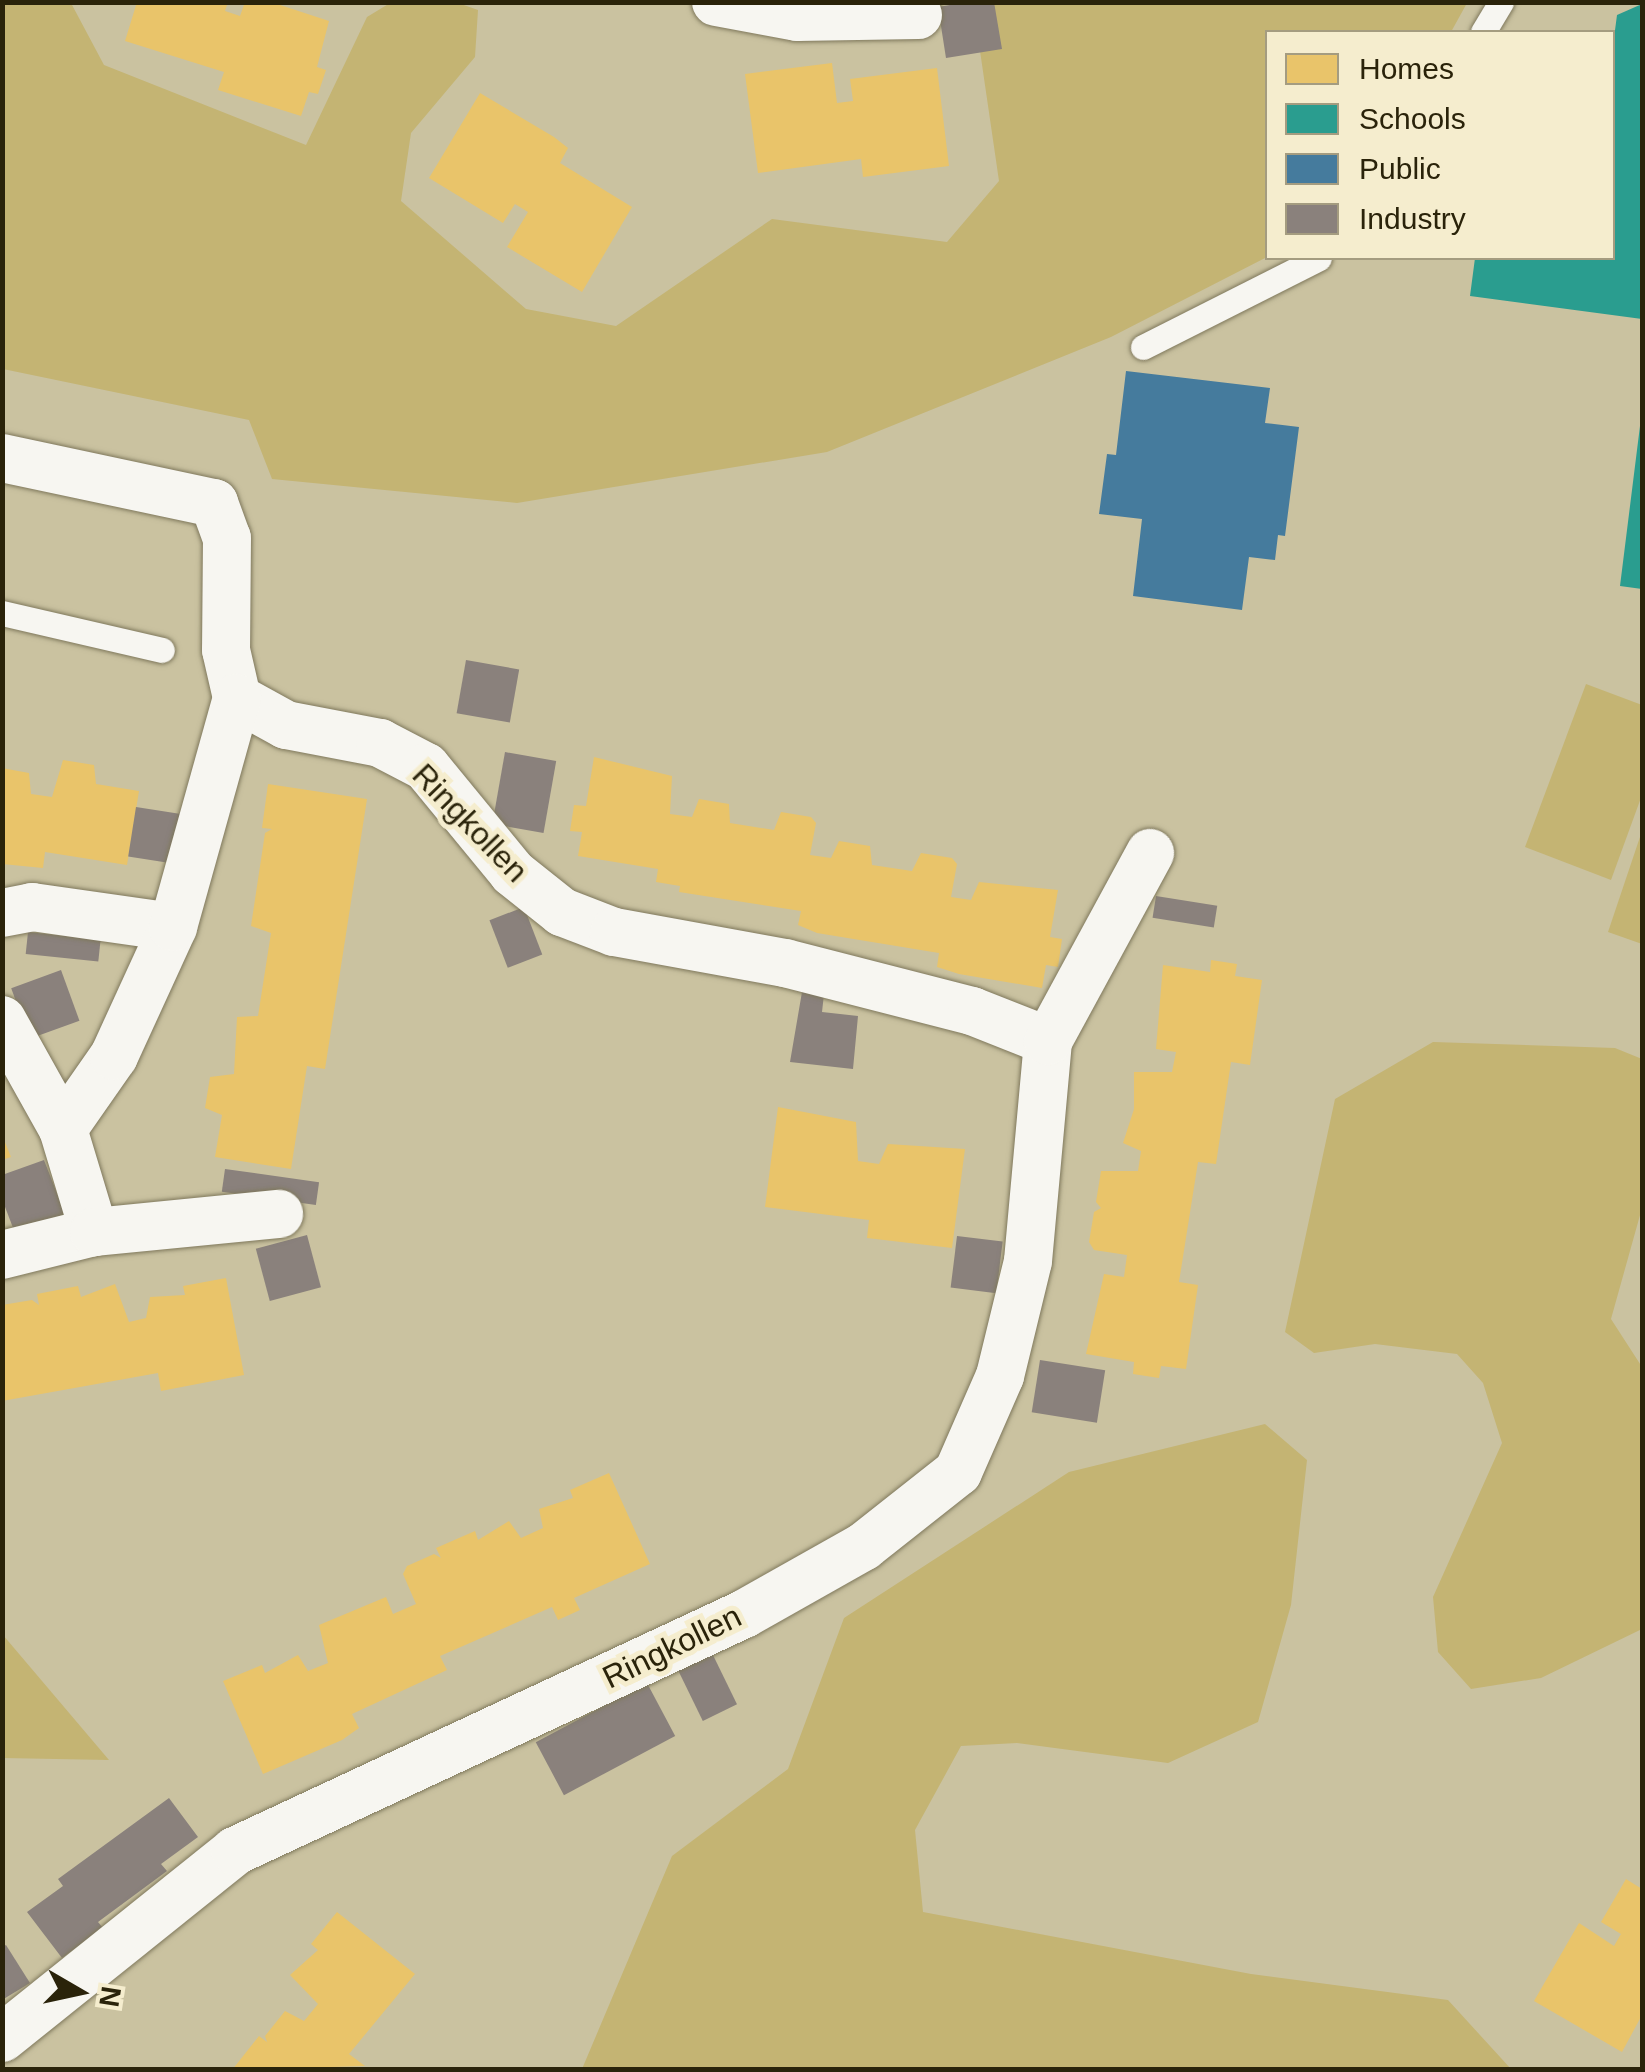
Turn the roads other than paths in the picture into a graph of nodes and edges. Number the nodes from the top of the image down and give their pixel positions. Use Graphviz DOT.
graph roads {
  1 [pos="716,2"];
  2 [pos="1500,2"];
  3 [pos="918,16"];
  4 [pos="1484,30"];
  5 [pos="1315,260"];
  6 [pos="1143,347"];
  7 [pos="2,458"];
  8 [pos="2,613"];
  9 [pos="162,650"];
  10 [pos="237,698"];
  11 [pos="1150,852"];
  12 [pos="2,913"];
  13 [pos="173,926"];
  14 [pos="2,1020"];
  15 [pos="1048,1041"];
  16 [pos="63,1129"];
  17 [pos="279,1214"];
  18 [pos="94,1232"];
  19 [pos="2,1255"];
  20 [pos="2,2038"];
  1 -- 3 [label="street"];
  2 -- 4 [label="lane"];
  5 -- 6 [label="lane"];
  7 -- 10 [label="street"];
  8 -- 9 [label="lane"];
  10 -- 13 [label="street"];
  10 -- 15 [label="street, Ringkollen"];
  11 -- 15 [label="street, Ringkollen"];
  12 -- 13 [label="street"];
  13 -- 16 [label="street"];
  14 -- 16 [label="street"];
  15 -- 20 [label="street, Ringkollen"];
  16 -- 18 [label="street"];
  17 -- 18 [label="street"];
  18 -- 19 [label="street"];
}
